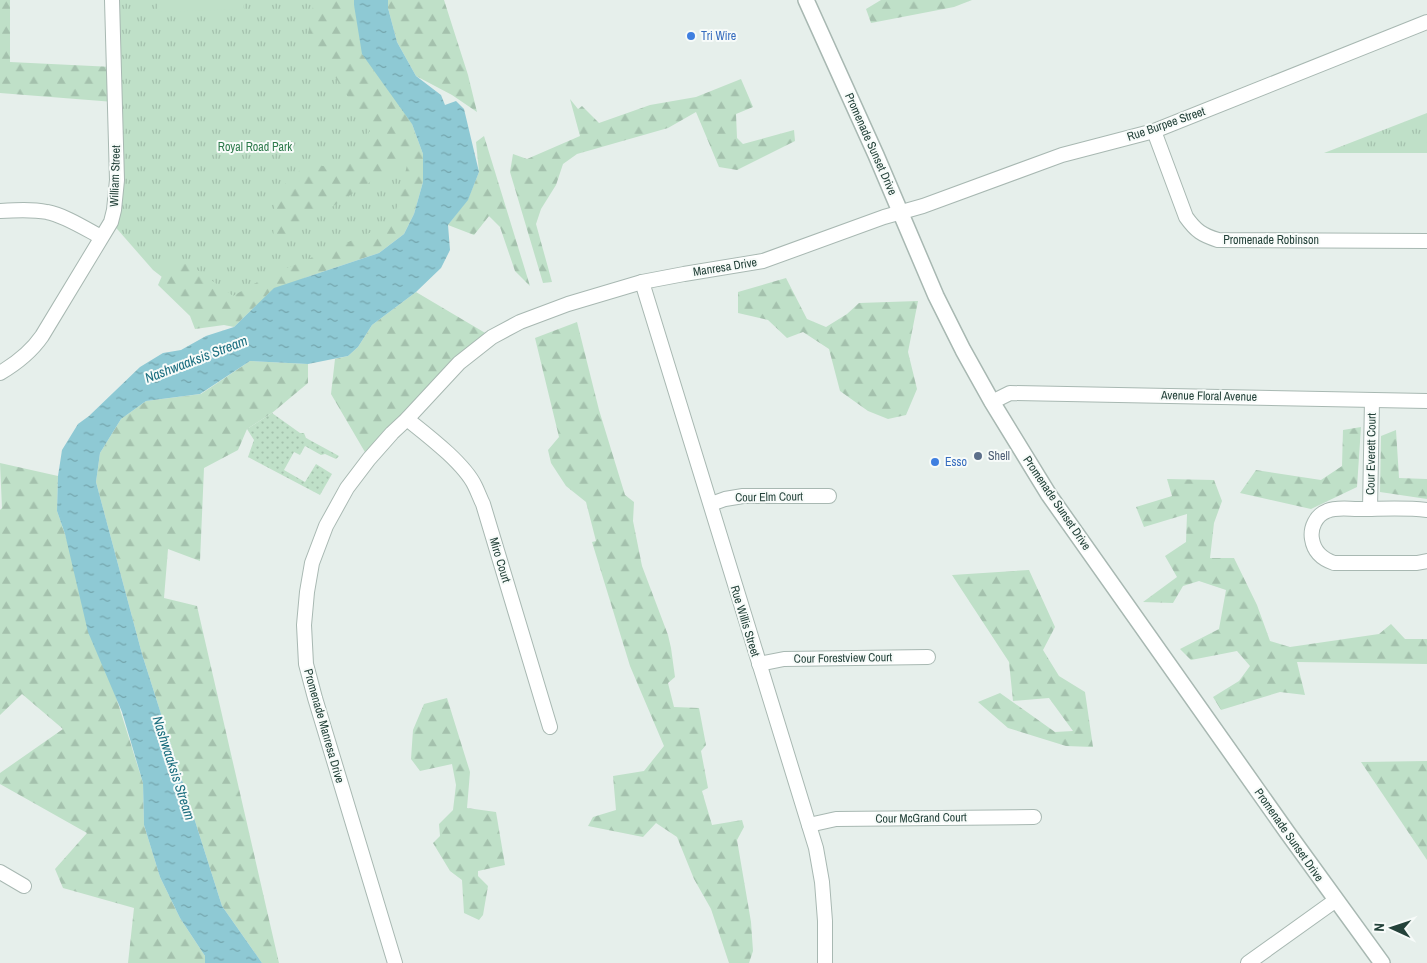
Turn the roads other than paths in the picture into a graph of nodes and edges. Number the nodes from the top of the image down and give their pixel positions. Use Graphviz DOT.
graph roads {
  1 [pos="112,0"];
  2 [pos="806,0"];
  3 [pos="1427,22"];
  4 [pos="1154,131"];
  5 [pos="0,211"];
  6 [pos="900,212"];
  7 [pos="101,237"];
  8 [pos="1427,241"];
  9 [pos="642,282"];
  10 [pos="545,312"];
  11 [pos="0,372"];
  12 [pos="1372,400"];
  13 [pos="1427,401"];
  14 [pos="992,402"];
  15 [pos="407,419"];
  16 [pos="829,496"];
  17 [pos="710,504"];
  18 [pos="1370,509"];
  19 [pos="1427,510"];
  20 [pos="1427,562"];
  21 [pos="928,657"];
  22 [pos="759,664"];
  23 [pos="550,727"];
  24 [pos="1034,817"];
  25 [pos="809,825"];
  26 [pos="0,872"];
  27 [pos="24,886"];
  28 [pos="1336,900"];
  29 [pos="395,963"];
  30 [pos="825,963"];
  31 [pos="1248,963"];
  32 [pos="1382,963"];
  1 -- 7 [label="street, William Street"];
  2 -- 6 [label="street, Promenade Sunset Drive"];
  3 -- 4 [label="street, Rue Burpee Street"];
  4 -- 6 [label="street, Rue Burpee Street"];
  4 -- 8 [label="street, Promenade Robinson"];
  5 -- 7 [label="street"];
  6 -- 9 [label="street, Manresa Drive"];
  6 -- 14 [label="street, Promenade Sunset Drive"];
  7 -- 11 [label="street, William Street"];
  9 -- 10 [label="street, Manresa Drive"];
  9 -- 17 [label="street, Rue Willis Street"];
  10 -- 15 [label="street, Promenade Manresa Drive"];
  12 -- 13 [label="street, Avenue Floral Avenue"];
  12 -- 14 [label="street, Avenue Floral Avenue"];
  12 -- 18 [label="street, Cour Everett Court"];
  14 -- 28 [label="street, Promenade Sunset Drive"];
  15 -- 23 [label="street, Miro Court"];
  15 -- 29 [label="street, Promenade Manresa Drive"];
  16 -- 17 [label="street, Cour Elm Court"];
  17 -- 22 [label="street, Rue Willis Street"];
  18 -- 19 [label="street, Cour Everett Court"];
  18 -- 20 [label="street, Cour Everett Court"];
  21 -- 22 [label="street, Cour Forestview Court"];
  22 -- 25 [label="street, Rue Willis Street"];
  24 -- 25 [label="street, Cour McGrand Court"];
  25 -- 30 [label="street, Rue Willis Street"];
  26 -- 27 [label="street"];
  28 -- 31 [label="street"];
  28 -- 32 [label="street, Promenade Sunset Drive"];
}
